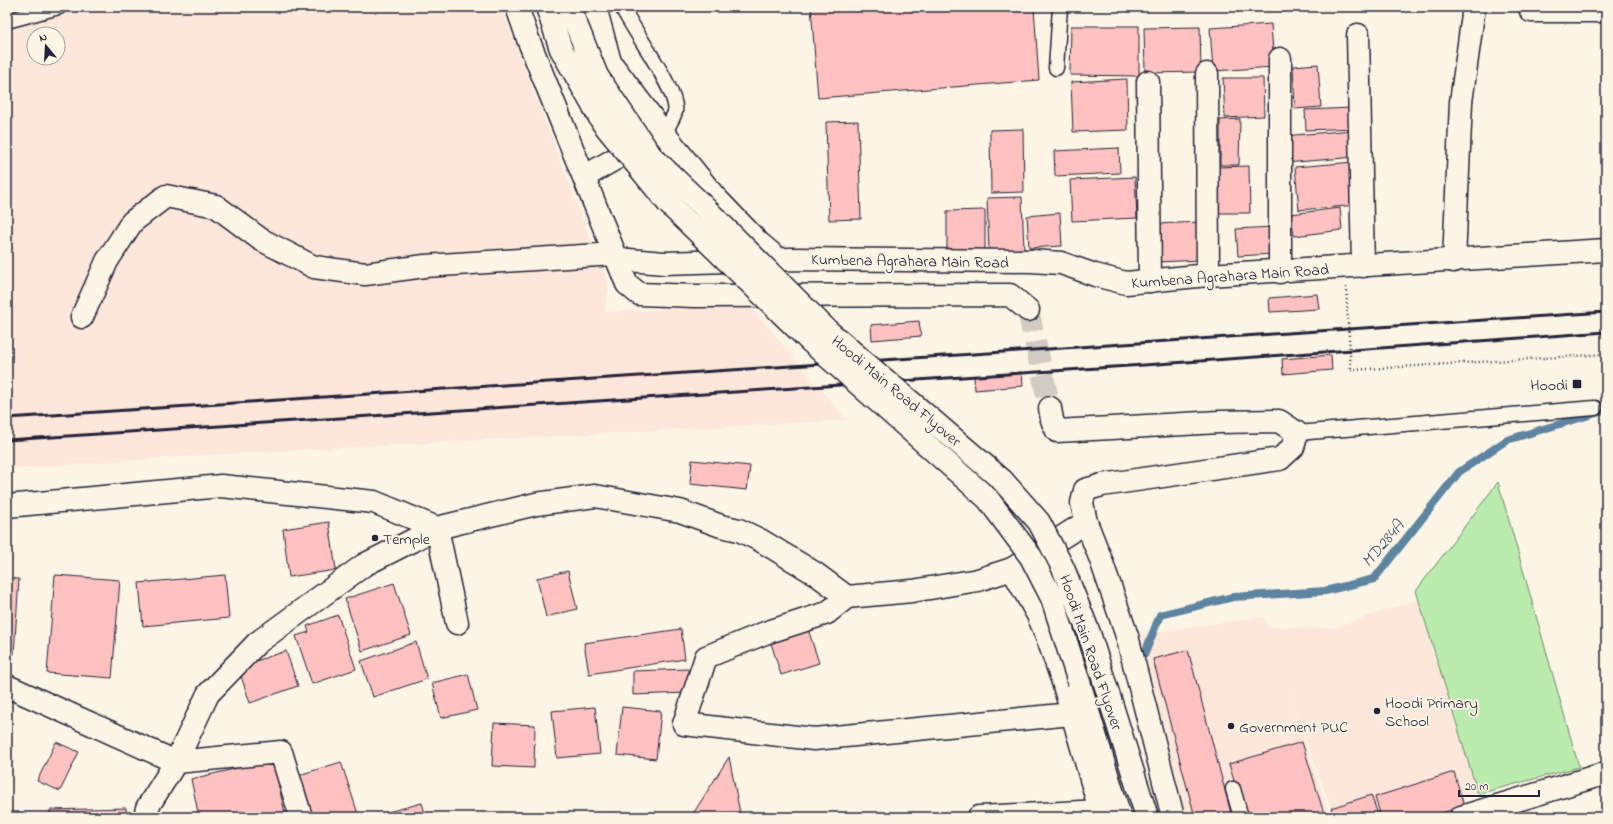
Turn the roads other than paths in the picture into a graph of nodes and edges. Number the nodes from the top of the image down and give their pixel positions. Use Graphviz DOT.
graph roads {
  1 [pos="59,7"];
  2 [pos="517,7"];
  3 [pos="547,7"];
  4 [pos="569,7"];
  5 [pos="595,7"];
  6 [pos="622,7"];
  7 [pos="1060,7"];
  8 [pos="1474,7"];
  9 [pos="1531,11"];
  10 [pos="1606,11"];
  11 [pos="7,21"];
  12 [pos="1358,35"];
  13 [pos="1280,58"];
  14 [pos="1056,68"];
  15 [pos="1207,74"];
  16 [pos="1148,82"];
  17 [pos="663,133"];
  18 [pos="584,177"];
  19 [pos="1606,250"];
  20 [pos="616,256"];
  21 [pos="778,259"];
  22 [pos="1454,260"];
  23 [pos="1363,266"];
  24 [pos="1280,272"];
  25 [pos="1208,275"];
  26 [pos="1150,281"];
  27 [pos="1028,310"];
  28 [pos="82,317"];
  29 [pos="1050,408"];
  30 [pos="1595,408"];
  31 [pos="1297,433"];
  32 [pos="7,506"];
  33 [pos="1086,522"];
  34 [pos="437,528"];
  35 [pos="1012,569"];
  36 [pos="847,597"];
  37 [pos="457,623"];
  38 [pos="7,686"];
  39 [pos="1072,714"];
  40 [pos="176,762"];
  41 [pos="1606,777"];
  42 [pos="1233,789"];
  43 [pos="1108,815"];
  44 [pos="145,817"];
  45 [pos="300,817"];
  46 [pos="979,817"];
  47 [pos="1147,817"];
  48 [pos="1173,817"];
  49 [pos="1240,817"];
  50 [pos="1461,817"];
  1 -- 11 [label="lane"];
  2 -- 18 [label="street"];
  3 -- 43 [label="street, Hoodi Main Road Flyover, bridge"];
  4 -- 47 [label="street, Hoodi Main Road Flyover, bridge"];
  5 -- 17 [label="street"];
  6 -- 17 [label="lane"];
  7 -- 14 [label="lane"];
  8 -- 22 [label="street"];
  9 -- 10 [label="street"];
  12 -- 23 [label="street"];
  13 -- 24 [label="street"];
  15 -- 25 [label="street"];
  16 -- 26 [label="street"];
  17 -- 18 [label="street"];
  17 -- 21 [label="street"];
  18 -- 20 [label="street"];
  19 -- 22 [label="street, Kumbena Agrahara Main Road"];
  20 -- 21 [label="street, Kumbena Agrahara Main Road"];
  20 -- 27 [label="street"];
  20 -- 28 [label="street, Kumbena Agrahara Main Road"];
  21 -- 26 [label="street, Kumbena Agrahara Main Road"];
  22 -- 23 [label="street, Kumbena Agrahara Main Road"];
  23 -- 24 [label="street, Kumbena Agrahara Main Road"];
  24 -- 25 [label="street, Kumbena Agrahara Main Road"];
  25 -- 26 [label="street, Kumbena Agrahara Main Road"];
  29 -- 31 [label="street"];
  30 -- 31 [label="lane"];
  31 -- 33 [label="street"];
  32 -- 34 [label="street"];
  33 -- 35 [label="street"];
  33 -- 48 [label="street"];
  34 -- 36 [label="street"];
  34 -- 37 [label="street"];
  34 -- 40 [label="street"];
  35 -- 36 [label="street"];
  35 -- 39 [label="street"];
  36 -- 39 [label="street"];
  38 -- 40 [label="street"];
  39 -- 43 [label="street"];
  40 -- 44 [label="street"];
  40 -- 45 [label="street"];
  41 -- 50 [label="street"];
  42 -- 49 [label="lane"];
  43 -- 46 [label="street"];
}
